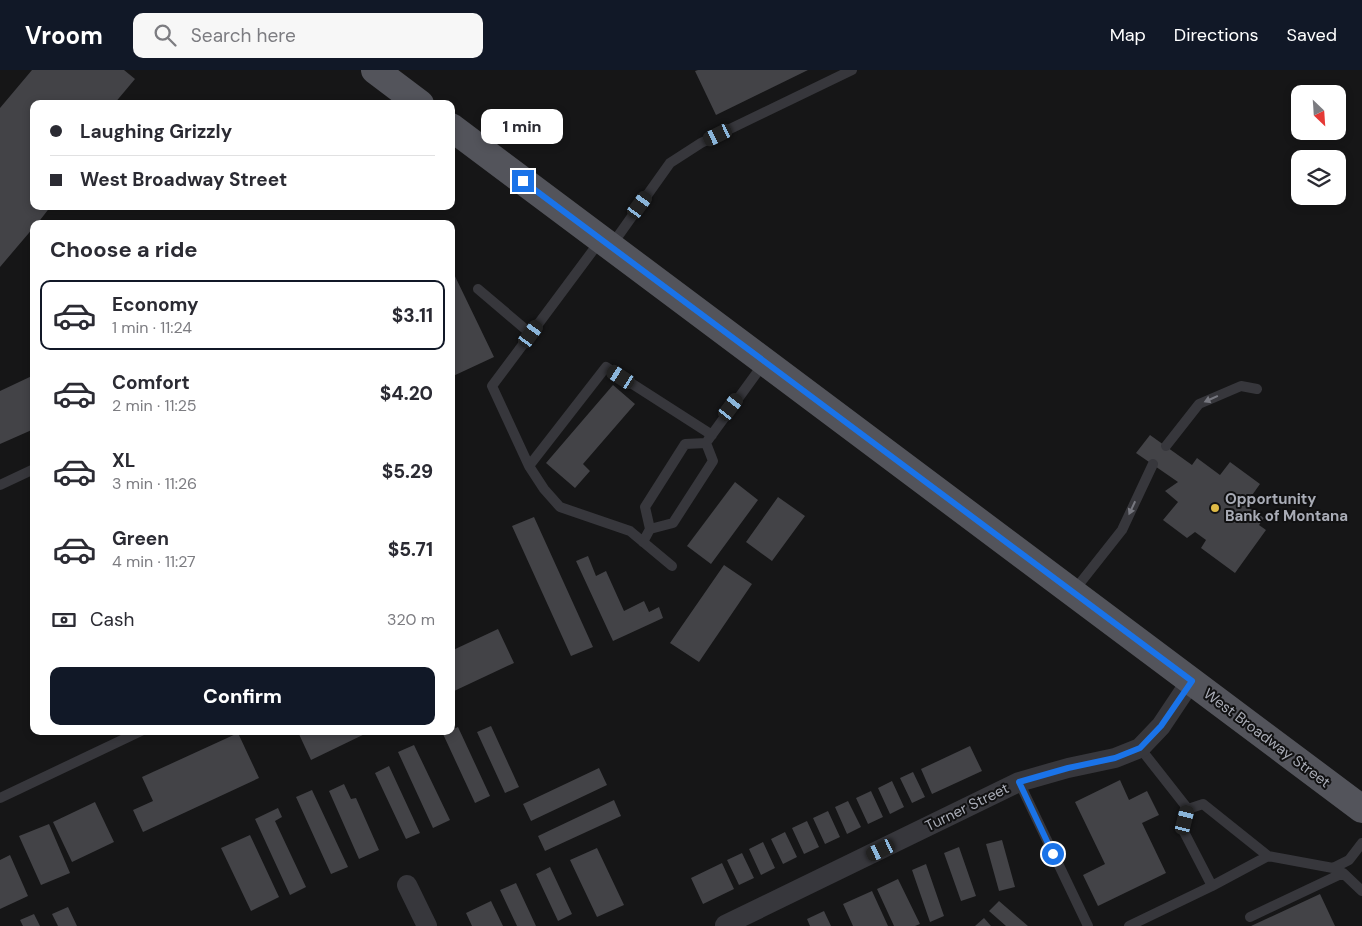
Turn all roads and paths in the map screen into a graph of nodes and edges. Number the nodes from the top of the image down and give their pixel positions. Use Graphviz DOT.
graph roads {
  1 [pos="375,70"];
  2 [pos="852,70"];
  3 [pos="415,100"];
  4 [pos="455,130"];
  5 [pos="606,243"];
  6 [pos="478,289"];
  7 [pos="531,334"];
  8 [pos="765,362"];
  9 [pos="1257,389"];
  10 [pos="709,439"];
  11 [pos="1166,446"];
  12 [pos="1153,464"];
  13 [pos="529,466"];
  14 [pos="30,471"];
  15 [pos="0,486"];
  16 [pos="650,530"];
  17 [pos="643,542"];
  18 [pos="672,566"];
  19 [pos="1073,592"];
  20 [pos="1192,681"];
  21 [pos="133,735"];
  22 [pos="1140,748"];
  23 [pos="1019,782"];
  24 [pos="0,798"];
  25 [pos="1188,809"];
  26 [pos="1362,809"];
  27 [pos="1362,843"];
  28 [pos="1268,856"];
  29 [pos="1333,868"];
  30 [pos="1343,873"];
  31 [pos="407,885"];
  32 [pos="1212,886"];
  33 [pos="1362,891"];
  34 [pos="1250,917"];
  35 [pos="726,925"];
  36 [pos="427,926"];
  37 [pos="1088,926"];
  38 [pos="1129,926"];
  1 -- 3 [label="main road"];
  2 -- 5 [label="lane"];
  4 -- 5 [label="main road, West Broadway Street"];
  5 -- 7 [label="lane"];
  5 -- 8 [label="main road, West Broadway Street"];
  6 -- 7 [label="lane"];
  7 -- 13 [label="lane"];
  8 -- 10 [label="lane"];
  8 -- 19 [label="main road, West Broadway Street"];
  9 -- 11 [label="lane, one-way"];
  10 -- 13 [label="lane"];
  10 -- 16 [label="lane"];
  10 -- 16 [label="lane"];
  12 -- 19 [label="lane, one-way"];
  13 -- 17 [label="lane"];
  14 -- 15 [label="lane"];
  16 -- 17 [label="lane"];
  17 -- 18 [label="lane"];
  19 -- 20 [label="main road, West Broadway Street"];
  20 -- 22 [label="street, Turner Street"];
  20 -- 26 [label="main road, West Broadway Street"];
  21 -- 24 [label="lane"];
  22 -- 23 [label="street, Turner Street"];
  22 -- 25 [label="lane"];
  23 -- 35 [label="street, Turner Street"];
  23 -- 37 [label="lane"];
  25 -- 28 [label="lane"];
  25 -- 32 [label="lane"];
  27 -- 29 [label="lane"];
  28 -- 29 [label="lane"];
  28 -- 32 [label="lane"];
  29 -- 30 [label="lane"];
  30 -- 33 [label="lane"];
  30 -- 34 [label="lane"];
  31 -- 36 [label="street"];
  32 -- 38 [label="lane"];
}
